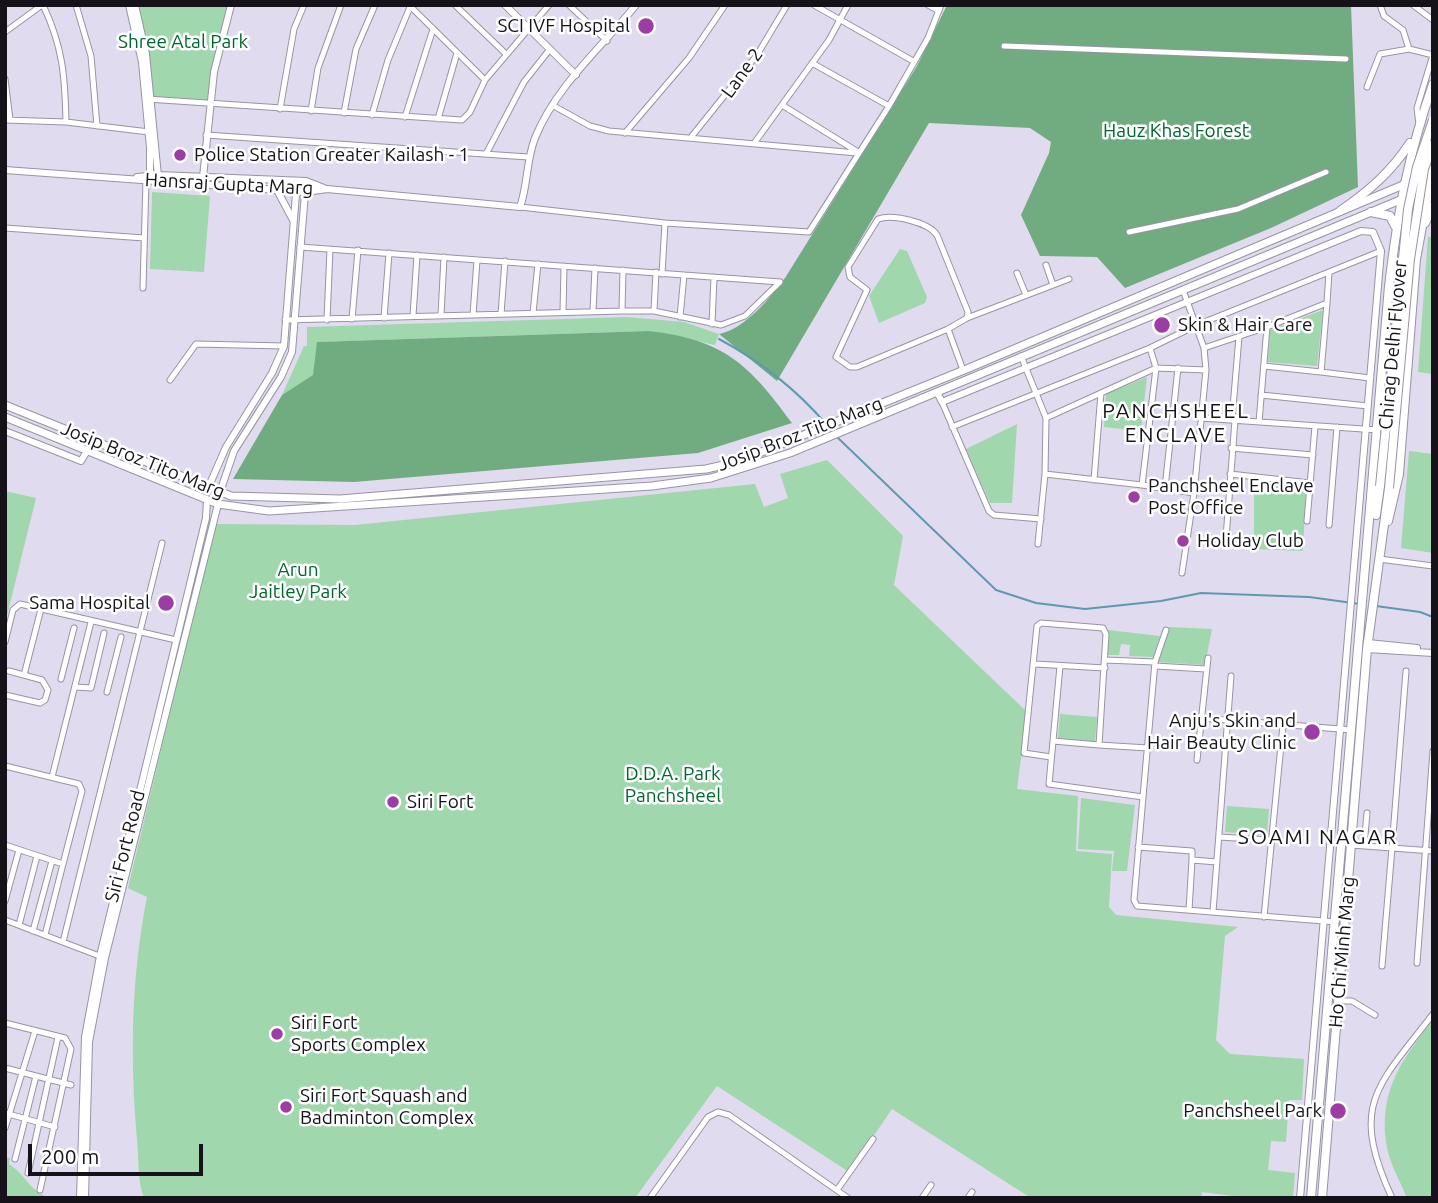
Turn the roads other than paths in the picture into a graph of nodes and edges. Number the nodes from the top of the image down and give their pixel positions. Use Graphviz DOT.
graph roads {
  1 [pos="43,5"];
  2 [pos="76,5"];
  3 [pos="130,5"];
  4 [pos="135,5"];
  5 [pos="231,5"];
  6 [pos="304,5"];
  7 [pos="341,5"];
  8 [pos="375,5"];
  9 [pos="455,5"];
  10 [pos="505,5"];
  11 [pos="569,5"];
  12 [pos="636,5"];
  13 [pos="725,5"];
  14 [pos="787,5"];
  15 [pos="814,5"];
  16 [pos="848,5"];
  17 [pos="928,5"];
  18 [pos="1380,5"];
  19 [pos="1413,5"];
  20 [pos="410,6"];
  21 [pos="546,6"];
  22 [pos="940,8"];
  23 [pos="841,20"];
  24 [pos="1433,20"];
  25 [pos="528,28"];
  26 [pos="433,29"];
  27 [pos="5,32"];
  28 [pos="607,41"];
  29 [pos="1004,46"];
  30 [pos="550,49"];
  31 [pos="1409,49"];
  32 [pos="457,53"];
  33 [pos="506,54"];
  34 [pos="1346,59"];
  35 [pos="913,61"];
  36 [pos="812,63"];
  37 [pos="576,75"];
  38 [pos="5,79"];
  39 [pos="485,80"];
  40 [pos="1433,84"];
  41 [pos="1367,87"];
  42 [pos="147,99"];
  43 [pos="209,104"];
  44 [pos="552,104"];
  45 [pos="782,105"];
  46 [pos="889,106"];
  47 [pos="280,109"];
  48 [pos="311,111"];
  49 [pos="344,113"];
  50 [pos="372,115"];
  51 [pos="405,117"];
  52 [pos="438,119"];
  53 [pos="7,120"];
  54 [pos="1433,120"];
  55 [pos="66,122"];
  56 [pos="1419,124"];
  57 [pos="97,126"];
  58 [pos="149,132"];
  59 [pos="625,133"];
  60 [pos="206,135"];
  61 [pos="692,136"];
  62 [pos="1414,137"];
  63 [pos="755,142"];
  64 [pos="1433,144"];
  65 [pos="857,152"];
  66 [pos="486,154"];
  67 [pos="528,157"];
  68 [pos="5,170"];
  69 [pos="1432,171"];
  70 [pos="1326,172"];
  71 [pos="202,177"];
  72 [pos="152,178"];
  73 [pos="297,181"];
  74 [pos="306,181"];
  75 [pos="1402,185"];
  76 [pos="1430,188"];
  77 [pos="327,189"];
  78 [pos="277,190"];
  79 [pos="296,191"];
  80 [pos="306,192"];
  81 [pos="1399,201"];
  82 [pos="1433,206"];
  83 [pos="520,207"];
  84 [pos="1340,211"];
  85 [pos="1371,212"];
  86 [pos="293,222"];
  87 [pos="665,223"];
  88 [pos="5,228"];
  89 [pos="1129,232"];
  90 [pos="1396,232"];
  91 [pos="1420,234"];
  92 [pos="144,238"];
  93 [pos="299,247"];
  94 [pos="330,249"];
  95 [pos="358,250"];
  96 [pos="1381,251"];
  97 [pos="389,253"];
  98 [pos="417,255"];
  99 [pos="444,257"];
  100 [pos="477,260"];
  101 [pos="505,261"];
  102 [pos="538,264"];
  103 [pos="1046,265"];
  104 [pos="564,266"];
  105 [pos="595,268"];
  106 [pos="623,270"];
  107 [pos="1329,272"];
  108 [pos="659,273"];
  109 [pos="1017,273"];
  110 [pos="684,275"];
  111 [pos="714,277"];
  112 [pos="1069,279"];
  113 [pos="1053,285"];
  114 [pos="143,288"];
  115 [pos="1183,290"];
  116 [pos="1026,295"];
  117 [pos="1188,302"];
  118 [pos="1326,303"];
  119 [pos="593,311"];
  120 [pos="622,311"];
  121 [pos="654,311"];
  122 [pos="563,312"];
  123 [pos="533,313"];
  124 [pos="473,314"];
  125 [pos="501,314"];
  126 [pos="441,315"];
  127 [pos="413,316"];
  128 [pos="384,317"];
  129 [pos="680,317"];
  130 [pos="967,318"];
  131 [pos="352,319"];
  132 [pos="285,320"];
  133 [pos="327,320"];
  134 [pos="293,321"];
  135 [pos="712,324"];
  136 [pos="1197,325"];
  137 [pos="1267,327"];
  138 [pos="948,330"];
  139 [pos="1240,337"];
  140 [pos="1385,341"];
  141 [pos="1410,344"];
  142 [pos="284,346"];
  143 [pos="1150,348"];
  144 [pos="1204,348"];
  145 [pos="1021,356"];
  146 [pos="277,364"];
  147 [pos="1264,366"];
  148 [pos="285,367"];
  149 [pos="1026,368"];
  150 [pos="1156,368"];
  151 [pos="1178,368"];
  152 [pos="963,370"];
  153 [pos="1206,370"];
  154 [pos="1321,372"];
  155 [pos="1370,378"];
  156 [pos="170,380"];
  157 [pos="1036,391"];
  158 [pos="1101,393"];
  159 [pos="937,394"];
  160 [pos="1261,395"];
  161 [pos="942,402"];
  162 [pos="5,405"];
  163 [pos="1368,406"];
  164 [pos="5,418"];
  165 [pos="1046,418"];
  166 [pos="1201,418"];
  167 [pos="1234,419"];
  168 [pos="1259,422"];
  169 [pos="1315,426"];
  170 [pos="952,427"];
  171 [pos="1336,427"];
  172 [pos="5,430"];
  173 [pos="1365,430"];
  174 [pos="1378,430"];
  175 [pos="1231,448"];
  176 [pos="87,451"];
  177 [pos="1313,455"];
  178 [pos="1045,474"];
  179 [pos="1230,474"];
  180 [pos="1094,480"];
  181 [pos="1310,483"];
  182 [pos="1142,485"];
  183 [pos="209,486"];
  184 [pos="1385,487"];
  185 [pos="1165,488"];
  186 [pos="220,492"];
  187 [pos="1194,493"];
  188 [pos="264,497"];
  189 [pos="207,500"];
  190 [pos="218,504"];
  191 [pos="262,510"];
  192 [pos="1041,519"];
  193 [pos="1307,521"];
  194 [pos="1329,525"];
  195 [pos="1226,538"];
  196 [pos="1381,540"];
  197 [pos="1369,541"];
  198 [pos="162,544"];
  199 [pos="1038,544"];
  200 [pos="1379,559"];
  201 [pos="1433,566"];
  202 [pos="1182,573"];
  203 [pos="1367,573"];
  204 [pos="1353,574"];
  205 [pos="41,609"];
  206 [pos="91,622"];
  207 [pos="74,628"];
  208 [pos="1166,630"];
  209 [pos="138,632"];
  210 [pos="104,633"];
  211 [pos="121,637"];
  212 [pos="176,640"];
  213 [pos="5,642"];
  214 [pos="1365,645"];
  215 [pos="1433,652"];
  216 [pos="1208,658"];
  217 [pos="1105,660"];
  218 [pos="1035,664"];
  219 [pos="1155,664"];
  220 [pos="1060,666"];
  221 [pos="1105,668"];
  222 [pos="1206,669"];
  223 [pos="9,671"];
  224 [pos="1406,671"];
  225 [pos="24,675"];
  226 [pos="1231,676"];
  227 [pos="61,679"];
  228 [pos="75,687"];
  229 [pos="107,692"];
  230 [pos="5,695"];
  231 [pos="1202,718"];
  232 [pos="1228,720"];
  233 [pos="1283,725"];
  234 [pos="1339,729"];
  235 [pos="1353,730"];
  236 [pos="1053,741"];
  237 [pos="1099,745"];
  238 [pos="1148,748"];
  239 [pos="1433,754"];
  240 [pos="1051,757"];
  241 [pos="1197,760"];
  242 [pos="5,766"];
  243 [pos="52,777"];
  244 [pos="1143,797"];
  245 [pos="1367,813"];
  246 [pos="1219,837"];
  247 [pos="1270,840"];
  248 [pos="1351,845"];
  249 [pos="1364,846"];
  250 [pos="6,847"];
  251 [pos="1138,848"];
  252 [pos="1391,848"];
  253 [pos="19,850"];
  254 [pos="1425,851"];
  255 [pos="1433,852"];
  256 [pos="37,856"];
  257 [pos="1192,860"];
  258 [pos="52,861"];
  259 [pos="1217,862"];
  260 [pos="63,864"];
  261 [pos="5,901"];
  262 [pos="1189,910"];
  263 [pos="1213,912"];
  264 [pos="1264,917"];
  265 [pos="5,920"];
  266 [pos="1323,921"];
  267 [pos="1336,922"];
  268 [pos="19,926"];
  269 [pos="33,931"];
  270 [pos="45,935"];
  271 [pos="63,942"];
  272 [pos="102,957"];
  273 [pos="1418,963"];
  274 [pos="1382,966"];
  275 [pos="1344,1001"];
  276 [pos="1433,1014"];
  277 [pos="1375,1015"];
  278 [pos="5,1023"];
  279 [pos="35,1031"];
  280 [pos="58,1037"];
  281 [pos="5,1069"];
  282 [pos="22,1072"];
  283 [pos="36,1076"];
  284 [pos="50,1080"];
  285 [pos="68,1084"];
  286 [pos="7,1113"];
  287 [pos="25,1118"];
  288 [pos="40,1123"];
  289 [pos="55,1127"];
  290 [pos="5,1128"];
  291 [pos="873,1139"];
  292 [pos="15,1159"];
  293 [pos="28,1173"];
  294 [pos="931,1185"];
  295 [pos="40,1190"];
  296 [pos="843,1195"];
  297 [pos="82,1198"];
  298 [pos="650,1198"];
  299 [pos="922,1198"];
  300 [pos="1300,1198"];
  301 [pos="1311,1198"];
  302 [pos="1322,1198"];
  303 [pos="1392,1198"];
  1 -- 27 [label="street"];
  1 -- 55 [label="street"];
  2 -- 57 [label="street"];
  3 -- 42 [label="street"];
  4 -- 42 [label="street"];
  5 -- 43 [label="street"];
  6 -- 47 [label="street"];
  7 -- 48 [label="street"];
  8 -- 49 [label="street"];
  9 -- 33 [label="street"];
  10 -- 25 [label="street"];
  11 -- 28 [label="street"];
  12 -- 28 [label="street"];
  13 -- 59 [label="street"];
  14 -- 61 [label="street, Lane 2"];
  15 -- 23 [label="street"];
  16 -- 23 [label="street"];
  17 -- 22 [label="street"];
  18 -- 31 [label="street"];
  19 -- 24 [label="street"];
  20 -- 26 [label="street"];
  20 -- 50 [label="street"];
  21 -- 25 [label="street"];
  22 -- 35 [label="street"];
  23 -- 35 [label="street"];
  23 -- 36 [label="street"];
  25 -- 30 [label="street"];
  25 -- 33 [label="street"];
  26 -- 32 [label="street"];
  26 -- 51 [label="street"];
  28 -- 37 [label="street"];
  29 -- 34 [label="street"];
  30 -- 37 [label="street"];
  30 -- 66 [label="street"];
  31 -- 41 [label="street"];
  31 -- 56 [label="street"];
  32 -- 39 [label="street"];
  32 -- 52 [label="street"];
  33 -- 39 [label="street"];
  35 -- 46 [label="street"];
  36 -- 45 [label="street"];
  36 -- 46 [label="street"];
  37 -- 44 [label="street"];
  38 -- 53 [label="street"];
  39 -- 52 [label="street"];
  40 -- 56 [label="main road"];
  42 -- 43 [label="street"];
  42 -- 58 [label="street"];
  42 -- 72 [label="street"];
  43 -- 47 [label="street"];
  43 -- 60 [label="street"];
  44 -- 59 [label="street"];
  44 -- 67 [label="street"];
  45 -- 63 [label="street"];
  45 -- 65 [label="street"];
  46 -- 65 [label="street"];
  47 -- 48 [label="street"];
  48 -- 49 [label="street"];
  49 -- 50 [label="street"];
  50 -- 51 [label="street"];
  51 -- 52 [label="street"];
  53 -- 55 [label="street"];
  54 -- 184 [label="main road, Chirag Delhi Flyover, bridge"];
  55 -- 57 [label="street"];
  56 -- 62 [label="main road"];
  57 -- 58 [label="street"];
  58 -- 72 [label="street"];
  59 -- 61 [label="street"];
  60 -- 66 [label="street"];
  60 -- 71 [label="street"];
  61 -- 63 [label="street"];
  62 -- 75 [label="main road"];
  62 -- 84 [label="main road"];
  63 -- 65 [label="street"];
  64 -- 184 [label="main road, Chirag Delhi Flyover, bridge"];
  65 -- 87 [label="street"];
  66 -- 67 [label="street"];
  67 -- 83 [label="street"];
  68 -- 72 [label="street, Hansraj Gupta Marg"];
  69 -- 75 [label="main road, Josip Broz Tito Marg"];
  69 -- 76 [label="main road"];
  70 -- 89 [label="street"];
  71 -- 72 [label="street, Hansraj Gupta Marg"];
  71 -- 73 [label="street, Hansraj Gupta Marg"];
  72 -- 78 [label="street, Hansraj Gupta Marg"];
  72 -- 92 [label="street"];
  73 -- 74 [label="street, Hansraj Gupta Marg"];
  73 -- 79 [label="street"];
  74 -- 77 [label="street, Hansraj Gupta Marg"];
  74 -- 80 [label="street"];
  75 -- 81 [label="main road"];
  75 -- 84 [label="main road, Josip Broz Tito Marg"];
  76 -- 81 [label="main road, Josip Broz Tito Marg"];
  76 -- 91 [label="main road"];
  77 -- 80 [label="street, Hansraj Gupta Marg"];
  77 -- 83 [label="street, Hansraj Gupta Marg"];
  78 -- 79 [label="street, Hansraj Gupta Marg"];
  78 -- 86 [label="street"];
  79 -- 80 [label="street, Hansraj Gupta Marg"];
  79 -- 86 [label="street"];
  80 -- 93 [label="street"];
  81 -- 85 [label="main road, Josip Broz Tito Marg"];
  81 -- 90 [label="main road"];
  82 -- 91 [label="main road"];
  83 -- 87 [label="street"];
  84 -- 152 [label="main road, Josip Broz Tito Marg"];
  85 -- 90 [label="main road"];
  85 -- 115 [label="main road, Josip Broz Tito Marg"];
  86 -- 132 [label="street"];
  87 -- 108 [label="street"];
  88 -- 92 [label="street"];
  90 -- 140 [label="main road"];
  91 -- 141 [label="main road"];
  92 -- 114 [label="street"];
  93 -- 94 [label="street"];
  93 -- 134 [label="street"];
  94 -- 95 [label="street"];
  94 -- 133 [label="street"];
  95 -- 97 [label="street"];
  95 -- 131 [label="street"];
  96 -- 107 [label="street"];
  96 -- 117 [label="street"];
  96 -- 155 [label="street"];
  97 -- 98 [label="street"];
  97 -- 128 [label="street"];
  98 -- 99 [label="street"];
  98 -- 127 [label="street"];
  99 -- 100 [label="street"];
  99 -- 126 [label="street"];
  100 -- 101 [label="street"];
  100 -- 124 [label="street"];
  101 -- 102 [label="street"];
  101 -- 125 [label="street"];
  102 -- 104 [label="street"];
  102 -- 123 [label="street"];
  103 -- 113 [label="street"];
  104 -- 105 [label="street"];
  104 -- 122 [label="street"];
  105 -- 106 [label="street"];
  105 -- 119 [label="street"];
  106 -- 108 [label="street"];
  106 -- 120 [label="street"];
  107 -- 118 [label="street"];
  107 -- 136 [label="street"];
  108 -- 110 [label="street"];
  108 -- 121 [label="street"];
  109 -- 116 [label="street"];
  110 -- 111 [label="street"];
  110 -- 129 [label="street"];
  111 -- 135 [label="street"];
  111 -- 135 [label="street"];
  112 -- 113 [label="street"];
  113 -- 116 [label="street"];
  115 -- 117 [label="street"];
  115 -- 145 [label="main road, Josip Broz Tito Marg"];
  116 -- 130 [label="street"];
  117 -- 136 [label="street"];
  117 -- 149 [label="street"];
  118 -- 137 [label="street"];
  118 -- 154 [label="street"];
  119 -- 120 [label="street"];
  119 -- 122 [label="street"];
  120 -- 121 [label="street"];
  121 -- 129 [label="street"];
  122 -- 123 [label="street"];
  123 -- 125 [label="street"];
  124 -- 125 [label="street"];
  124 -- 126 [label="street"];
  126 -- 127 [label="street"];
  127 -- 128 [label="street"];
  128 -- 131 [label="street"];
  129 -- 135 [label="street"];
  130 -- 138 [label="street"];
  130 -- 138 [label="street"];
  131 -- 133 [label="street"];
  132 -- 134 [label="street"];
  132 -- 142 [label="street"];
  133 -- 134 [label="street"];
  134 -- 148 [label="street"];
  136 -- 143 [label="street"];
  136 -- 144 [label="street"];
  137 -- 139 [label="street"];
  137 -- 147 [label="street"];
  138 -- 152 [label="street"];
  139 -- 144 [label="street"];
  139 -- 167 [label="street"];
  140 -- 141 [label="main road"];
  140 -- 174 [label="main road"];
  141 -- 196 [label="main road"];
  142 -- 146 [label="street"];
  142 -- 156 [label="street"];
  143 -- 150 [label="street"];
  143 -- 157 [label="street"];
  144 -- 153 [label="street"];
  145 -- 149 [label="street"];
  145 -- 159 [label="main road, Josip Broz Tito Marg"];
  146 -- 148 [label="street"];
  146 -- 183 [label="street"];
  147 -- 154 [label="street"];
  147 -- 160 [label="street"];
  148 -- 186 [label="street"];
  149 -- 157 [label="street"];
  149 -- 161 [label="street"];
  150 -- 151 [label="street"];
  150 -- 158 [label="street"];
  150 -- 182 [label="street"];
  151 -- 153 [label="street"];
  151 -- 185 [label="street"];
  152 -- 188 [label="main road, Josip Broz Tito Marg"];
  153 -- 166 [label="street"];
  154 -- 155 [label="street"];
  155 -- 163 [label="street"];
  157 -- 165 [label="street"];
  157 -- 170 [label="street"];
  158 -- 165 [label="street"];
  158 -- 180 [label="street"];
  159 -- 161 [label="street"];
  159 -- 191 [label="main road, Josip Broz Tito Marg"];
  160 -- 163 [label="street"];
  160 -- 168 [label="street"];
  161 -- 170 [label="street"];
  162 -- 183 [label="main road, Josip Broz Tito Marg"];
  163 -- 173 [label="street"];
  164 -- 176 [label="main road, Josip Broz Tito Marg"];
  165 -- 178 [label="street"];
  166 -- 167 [label="street"];
  166 -- 187 [label="street"];
  167 -- 168 [label="street"];
  167 -- 175 [label="street"];
  168 -- 169 [label="street"];
  169 -- 171 [label="street"];
  169 -- 177 [label="street"];
  170 -- 192 [label="street"];
  171 -- 173 [label="street"];
  171 -- 194 [label="street"];
  172 -- 176 [label="street"];
  173 -- 174 [label="street"];
  173 -- 204 [label="street"];
  174 -- 197 [label="main road"];
  175 -- 177 [label="street"];
  175 -- 179 [label="street"];
  176 -- 189 [label="main road, Josip Broz Tito Marg"];
  177 -- 181 [label="street"];
  178 -- 180 [label="street"];
  178 -- 192 [label="street"];
  179 -- 181 [label="street"];
  179 -- 195 [label="street"];
  180 -- 182 [label="street"];
  181 -- 193 [label="street"];
  182 -- 185 [label="street"];
  183 -- 186 [label="main road, Josip Broz Tito Marg"];
  184 -- 196 [label="main road, Chirag Delhi Flyover"];
  184 -- 203 [label="main road, Chirag Delhi Flyover"];
  185 -- 187 [label="street"];
  186 -- 188 [label="main road, Josip Broz Tito Marg"];
  187 -- 202 [label="street"];
  188 -- 191 [label="main road"];
  189 -- 190 [label="main road, Josip Broz Tito Marg"];
  189 -- 212 [label="street, Siri Fort Road"];
  190 -- 191 [label="main road, Josip Broz Tito Marg"];
  190 -- 272 [label="street, Siri Fort Road"];
  192 -- 199 [label="street"];
  196 -- 200 [label="main road, Ho Chi Minh Marg"];
  197 -- 203 [label="main road"];
  197 -- 204 [label="street"];
  198 -- 209 [label="street"];
  200 -- 201 [label="street"];
  200 -- 214 [label="main road, Ho Chi Minh Marg"];
  203 -- 214 [label="main road, Ho Chi Minh Marg"];
  204 -- 234 [label="street"];
  205 -- 206 [label="street"];
  205 -- 213 [label="street"];
  205 -- 225 [label="street"];
  206 -- 209 [label="street"];
  206 -- 228 [label="street"];
  207 -- 227 [label="street"];
  208 -- 219 [label="street"];
  209 -- 212 [label="street"];
  209 -- 271 [label="street"];
  210 -- 228 [label="street"];
  211 -- 229 [label="street"];
  212 -- 272 [label="street, Siri Fort Road"];
  214 -- 215 [label="street"];
  214 -- 235 [label="main road, Ho Chi Minh Marg"];
  214 -- 248 [label="main road, Ho Chi Minh Marg"];
  216 -- 222 [label="street"];
  217 -- 218 [label="street"];
  217 -- 219 [label="street"];
  217 -- 221 [label="street"];
  218 -- 220 [label="street"];
  218 -- 240 [label="street"];
  219 -- 222 [label="street"];
  219 -- 238 [label="street"];
  220 -- 221 [label="street"];
  220 -- 236 [label="street"];
  221 -- 237 [label="street"];
  222 -- 231 [label="street"];
  223 -- 225 [label="street"];
  224 -- 252 [label="street"];
  225 -- 230 [label="street"];
  226 -- 232 [label="street"];
  228 -- 243 [label="street"];
  231 -- 232 [label="street"];
  231 -- 241 [label="street"];
  232 -- 233 [label="street"];
  232 -- 246 [label="street"];
  233 -- 234 [label="street"];
  233 -- 247 [label="street"];
  234 -- 235 [label="street"];
  234 -- 266 [label="street"];
  235 -- 267 [label="main road, Ho Chi Minh Marg"];
  236 -- 237 [label="street"];
  236 -- 240 [label="street"];
  237 -- 238 [label="street"];
  238 -- 244 [label="street"];
  239 -- 254 [label="street"];
  240 -- 244 [label="street"];
  242 -- 243 [label="street"];
  243 -- 260 [label="street"];
  244 -- 251 [label="street"];
  245 -- 249 [label="street"];
  246 -- 247 [label="street"];
  246 -- 259 [label="street"];
  247 -- 264 [label="street"];
  248 -- 249 [label="street"];
  248 -- 302 [label="main road, Ho Chi Minh Marg"];
  249 -- 252 [label="street"];
  250 -- 253 [label="street"];
  251 -- 257 [label="street"];
  251 -- 262 [label="street"];
  252 -- 254 [label="street"];
  252 -- 274 [label="street"];
  253 -- 256 [label="street"];
  253 -- 261 [label="street"];
  254 -- 255 [label="street"];
  254 -- 273 [label="street"];
  256 -- 258 [label="street"];
  256 -- 268 [label="street"];
  257 -- 259 [label="street"];
  257 -- 262 [label="street"];
  258 -- 260 [label="street"];
  258 -- 269 [label="street"];
  259 -- 263 [label="street"];
  260 -- 270 [label="street"];
  262 -- 263 [label="street"];
  263 -- 264 [label="street"];
  264 -- 266 [label="street"];
  265 -- 268 [label="street"];
  266 -- 267 [label="street"];
  266 -- 300 [label="street"];
  267 -- 301 [label="main road, Ho Chi Minh Marg"];
  268 -- 269 [label="street"];
  269 -- 270 [label="street"];
  270 -- 271 [label="street"];
  271 -- 272 [label="street"];
  272 -- 297 [label="street, Siri Fort Road"];
  275 -- 277 [label="street"];
  276 -- 303 [label="street"];
  278 -- 279 [label="street"];
  279 -- 280 [label="street"];
  279 -- 282 [label="street"];
  280 -- 284 [label="street"];
  280 -- 285 [label="street"];
  281 -- 282 [label="street"];
  282 -- 283 [label="street"];
  282 -- 286 [label="street"];
  283 -- 284 [label="street"];
  283 -- 287 [label="street"];
  284 -- 285 [label="street"];
  284 -- 288 [label="street"];
  285 -- 289 [label="street"];
  286 -- 287 [label="street"];
  286 -- 290 [label="street"];
  287 -- 288 [label="street"];
  287 -- 292 [label="street"];
  288 -- 289 [label="street"];
  288 -- 293 [label="street"];
  289 -- 295 [label="street"];
  291 -- 296 [label="street"];
  294 -- 299 [label="street"];
  296 -- 298 [label="street"];
}
